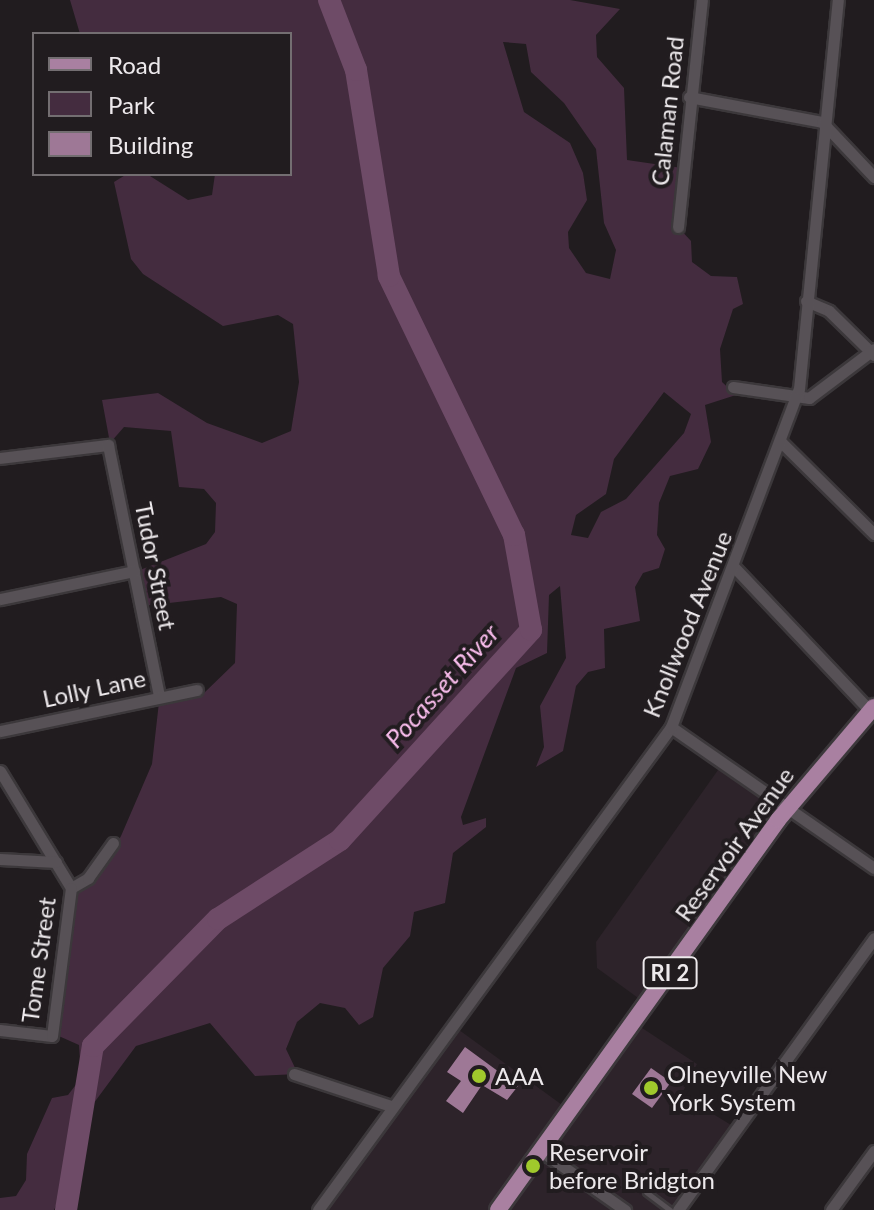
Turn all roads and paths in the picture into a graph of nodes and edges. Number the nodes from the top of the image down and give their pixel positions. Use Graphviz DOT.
graph roads {
  1 [pos="702,0"];
  2 [pos="838,0"];
  3 [pos="689,97"];
  4 [pos="822,122"];
  5 [pos="874,177"];
  6 [pos="678,227"];
  7 [pos="806,301"];
  8 [pos="873,352"];
  9 [pos="733,387"];
  10 [pos="793,397"];
  11 [pos="781,442"];
  12 [pos="0,458"];
  13 [pos="874,534"];
  14 [pos="735,568"];
  15 [pos="134,571"];
  16 [pos="0,599"];
  17 [pos="197,690"];
  18 [pos="159,696"];
  19 [pos="872,709"];
  20 [pos="671,727"];
  21 [pos="0,731"];
  22 [pos="0,771"];
  23 [pos="789,807"];
  24 [pos="113,843"];
  25 [pos="0,859"];
  26 [pos="56,862"];
  27 [pos="874,868"];
  28 [pos="71,888"];
  29 [pos="874,938"];
  30 [pos="0,1030"];
  31 [pos="294,1074"];
  32 [pos="391,1106"];
  33 [pos="541,1151"];
  34 [pos="874,1151"];
  35 [pos="646,1192"];
  36 [pos="619,1208"];
  37 [pos="318,1210"];
  38 [pos="498,1210"];
  39 [pos="670,1210"];
  40 [pos="678,1210"];
  41 [pos="831,1210"];
  1 -- 3 [label="street, Calaman Road"];
  2 -- 4 [label="street, Knollwood Avenue"];
  3 -- 4 [label="street"];
  3 -- 6 [label="street, Calaman Road"];
  4 -- 5 [label="street"];
  4 -- 7 [label="street, Knollwood Avenue"];
  7 -- 8 [label="street"];
  7 -- 10 [label="street, Knollwood Avenue"];
  8 -- 10 [label="street"];
  9 -- 10 [label="street"];
  10 -- 11 [label="street, Knollwood Avenue"];
  11 -- 13 [label="street"];
  11 -- 14 [label="street, Knollwood Avenue"];
  12 -- 15 [label="street, Tudor Street"];
  14 -- 19 [label="street"];
  14 -- 20 [label="street, Knollwood Avenue"];
  15 -- 16 [label="street"];
  15 -- 18 [label="street, Tudor Street"];
  17 -- 18 [label="street, Lolly Lane"];
  18 -- 21 [label="street, Lolly Lane"];
  19 -- 23 [label="main road, Reservoir Avenue / RI 2"];
  20 -- 23 [label="street"];
  20 -- 32 [label="street, Knollwood Avenue"];
  22 -- 26 [label="street"];
  23 -- 27 [label="street"];
  23 -- 33 [label="main road, Reservoir Avenue / RI 2"];
  24 -- 28 [label="street"];
  25 -- 26 [label="street"];
  26 -- 28 [label="street"];
  28 -- 30 [label="street, Tome Street"];
  29 -- 40 [label="street"];
  31 -- 32 [label="street"];
  32 -- 37 [label="street, Knollwood Avenue"];
  33 -- 36 [label="street"];
  33 -- 38 [label="main road, Reservoir Avenue / RI 2"];
  34 -- 41 [label="street"];
  35 -- 39 [label="lane"];
}
